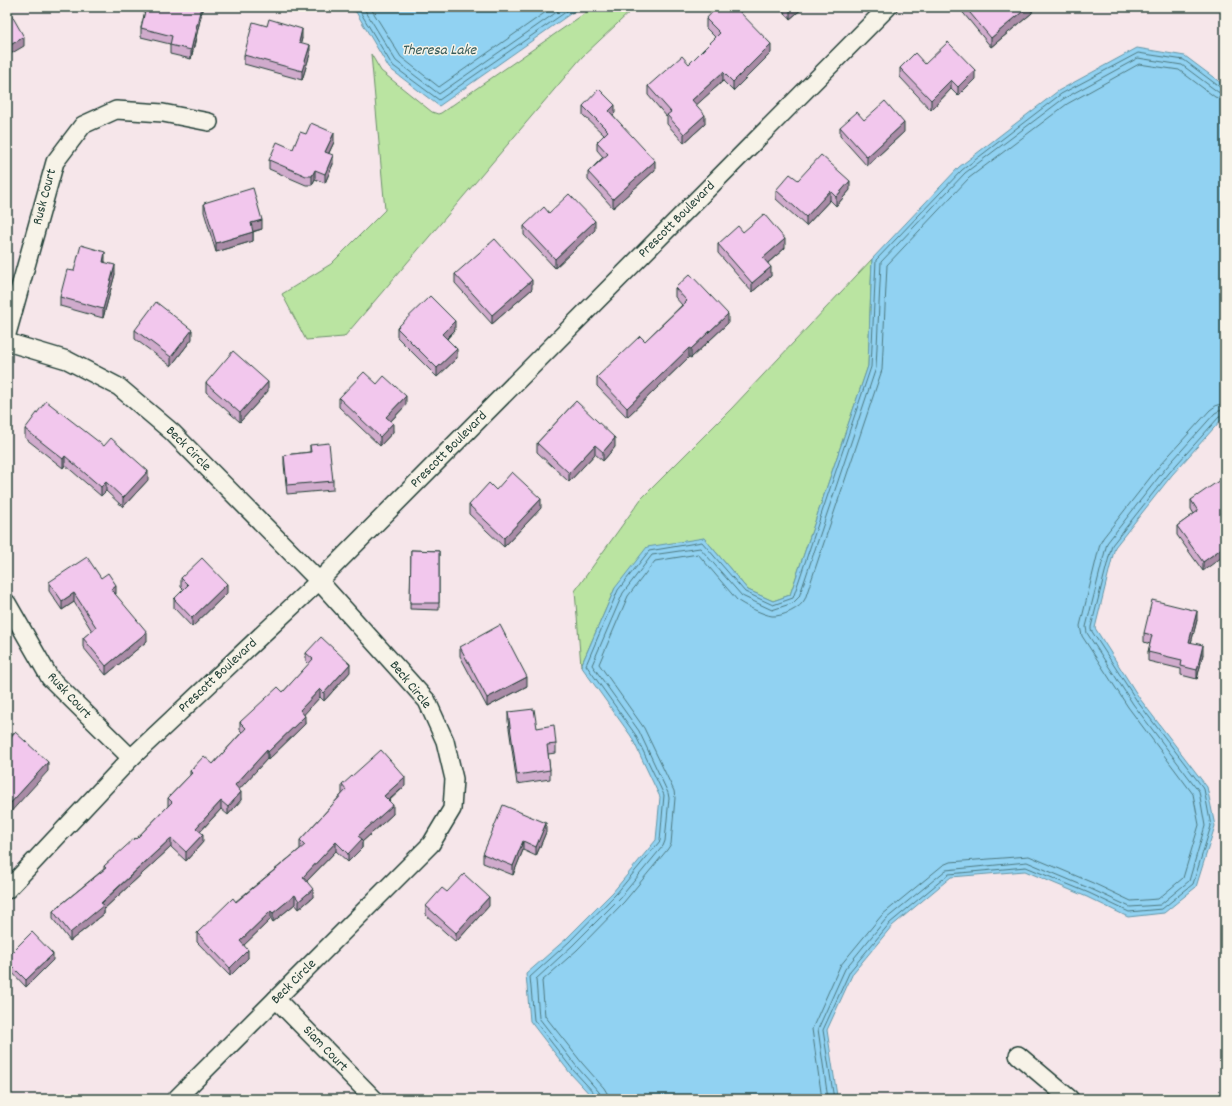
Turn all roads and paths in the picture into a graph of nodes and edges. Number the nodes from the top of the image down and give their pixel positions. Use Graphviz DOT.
graph roads {
  1 [pos="888,7"];
  2 [pos="209,122"];
  3 [pos="7,334"];
  4 [pos="7,342"];
  5 [pos="319,581"];
  6 [pos="7,603"];
  7 [pos="131,758"];
  8 [pos="7,890"];
  9 [pos="276,999"];
  10 [pos="1018,1055"];
  11 [pos="176,1099"];
  12 [pos="374,1099"];
  13 [pos="1070,1099"];
  1 -- 5 [label="street, Prescott Boulevard"];
  2 -- 3 [label="street, Rusk Court"];
  4 -- 5 [label="street, Beck Circle"];
  5 -- 7 [label="street, Prescott Boulevard"];
  5 -- 9 [label="street, Beck Circle"];
  6 -- 7 [label="street, Rusk Court"];
  7 -- 8 [label="street, Prescott Boulevard"];
  9 -- 11 [label="street, Beck Circle"];
  9 -- 12 [label="street, Siam Court"];
  10 -- 13 [label="street"];
}
